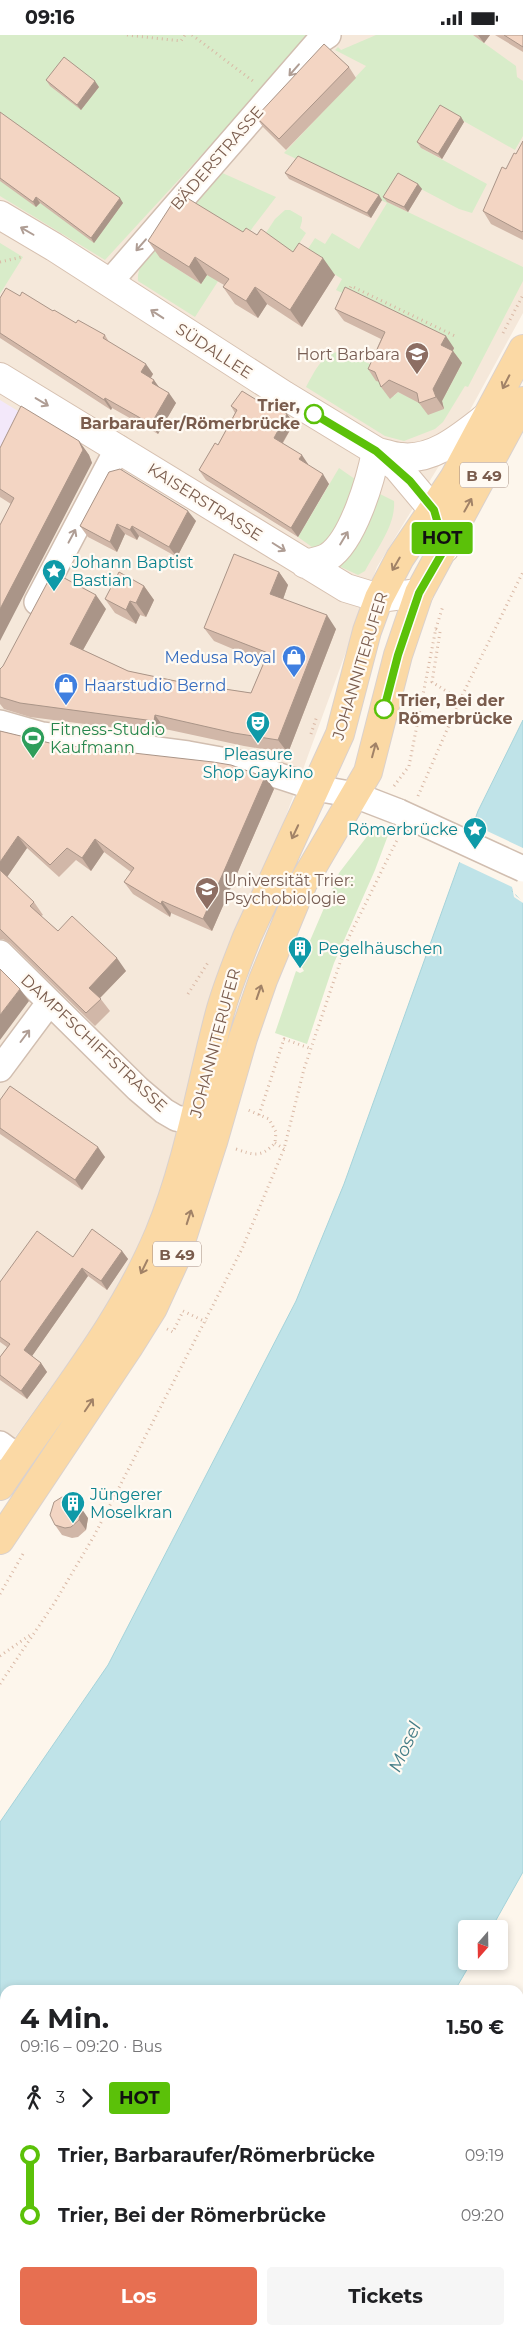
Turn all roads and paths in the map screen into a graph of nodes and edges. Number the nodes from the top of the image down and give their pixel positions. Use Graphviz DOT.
graph roads {
  1 [pos="127,35"];
  2 [pos="185,35"];
  3 [pos="192,35"];
  4 [pos="328,35"];
  5 [pos="254,82"];
  6 [pos="0,215"];
  7 [pos="28,255"];
  8 [pos="0,262"];
  9 [pos="109,283"];
  10 [pos="346,295"];
  11 [pos="457,337"];
  12 [pos="523,349"];
  13 [pos="0,377"];
  14 [pos="523,401"];
  15 [pos="489,415"];
  16 [pos="118,448"];
  17 [pos="376,451"];
  18 [pos="434,510"];
  19 [pos="445,548"];
  20 [pos="305,564"];
  21 [pos="523,572"];
  22 [pos="419,593"];
  23 [pos="378,598"];
  24 [pos="28,620"];
  25 [pos="460,700"];
  26 [pos="0,723"];
  27 [pos="398,780"];
  28 [pos="316,788"];
  29 [pos="355,795"];
  30 [pos="405,815"];
  31 [pos="523,869"];
  32 [pos="0,953"];
  33 [pos="49,1003"];
  34 [pos="312,1049"];
  35 [pos="0,1069"];
  36 [pos="233,1108"];
  37 [pos="259,1115"];
  38 [pos="194,1122"];
  39 [pos="275,1143"];
  40 [pos="230,1147"];
  41 [pos="284,1149"];
  42 [pos="206,1322"];
  43 [pos="173,1332"];
  44 [pos="9,1451"];
  45 [pos="0,1486"];
  46 [pos="6,1530"];
  47 [pos="33,1634"];
  48 [pos="0,1656"];
  49 [pos="0,1684"];
  1 -- 2 [label="path"];
  3 -- 5 [label="path"];
  4 -- 9 [label="street, BÄDERSTRASSE, one-way"];
  9 -- 6 [label="main road, SÜDALLEE, one-way"];
  7 -- 8 [label="path"];
  17 -- 9 [label="main road, SÜDALLEE, one-way"];
  10 -- 11 [label="path"];
  12 -- 15 [label="main road, B 49, one-way"];
  13 -- 16 [label="main road, KAISERSTRASSE, one-way"];
  19 -- 14 [label="main road, B 49, one-way"];
  15 -- 17 [label="main road"];
  15 -- 18 [label="main road, B 49"];
  16 -- 20 [label="main road, KAISERSTRASSE, one-way"];
  24 -- 16 [label="street, one-way"];
  17 -- 18 [label="main road, SÜDALLEE"];
  20 -- 17 [label="main road, one-way"];
  18 -- 19 [label="main road, SÜDALLEE"];
  18 -- 23 [label="main road, JOHANNITERUFER / B 49, one-way"];
  19 -- 22 [label="main road, JOHANNITERUFER / B 49"];
  20 -- 23 [label="main road, KAISERSTRASSE"];
  21 -- 25 [label="path"];
  22 -- 23 [label="main road, KAISERSTRASSE"];
  29 -- 22 [label="main road, JOHANNITERUFER / B 49, one-way"];
  23 -- 28 [label="main road, JOHANNITERUFER / B 49"];
  25 -- 27 [label="path"];
  25 -- 30 [label="path"];
  26 -- 28 [label="street"];
  28 -- 29 [label="street"];
  28 -- 38 [label="main road, JOHANNITERUFER / B 49, one-way"];
  29 -- 30 [label="street"];
  36 -- 29 [label="main road, JOHANNITERUFER / B 49, one-way"];
  30 -- 31 [label="street, bridge"];
  30 -- 34 [label="path"];
  32 -- 33 [label="street, DAMPFSCHIFFSTRASSE"];
  35 -- 33 [label="street, one-way"];
  33 -- 38 [label="street, DAMPFSCHIFFSTRASSE"];
  34 -- 37 [label="path"];
  34 -- 41 [label="path"];
  36 -- 37 [label="path"];
  36 -- 38 [label="main road"];
  46 -- 36 [label="main road, JOHANNITERUFER / B 49, one-way"];
  37 -- 39 [label="path"];
  38 -- 44 [label="main road, JOHANNITERUFER / B 49, one-way"];
  39 -- 40 [label="path"];
  39 -- 41 [label="path"];
  41 -- 42 [label="path"];
  42 -- 43 [label="path"];
  42 -- 47 [label="path"];
  44 -- 45 [label="main road, B 49"];
  44 -- 46 [label="main road"];
  47 -- 48 [label="path"];
  47 -- 49 [label="path"];
}
